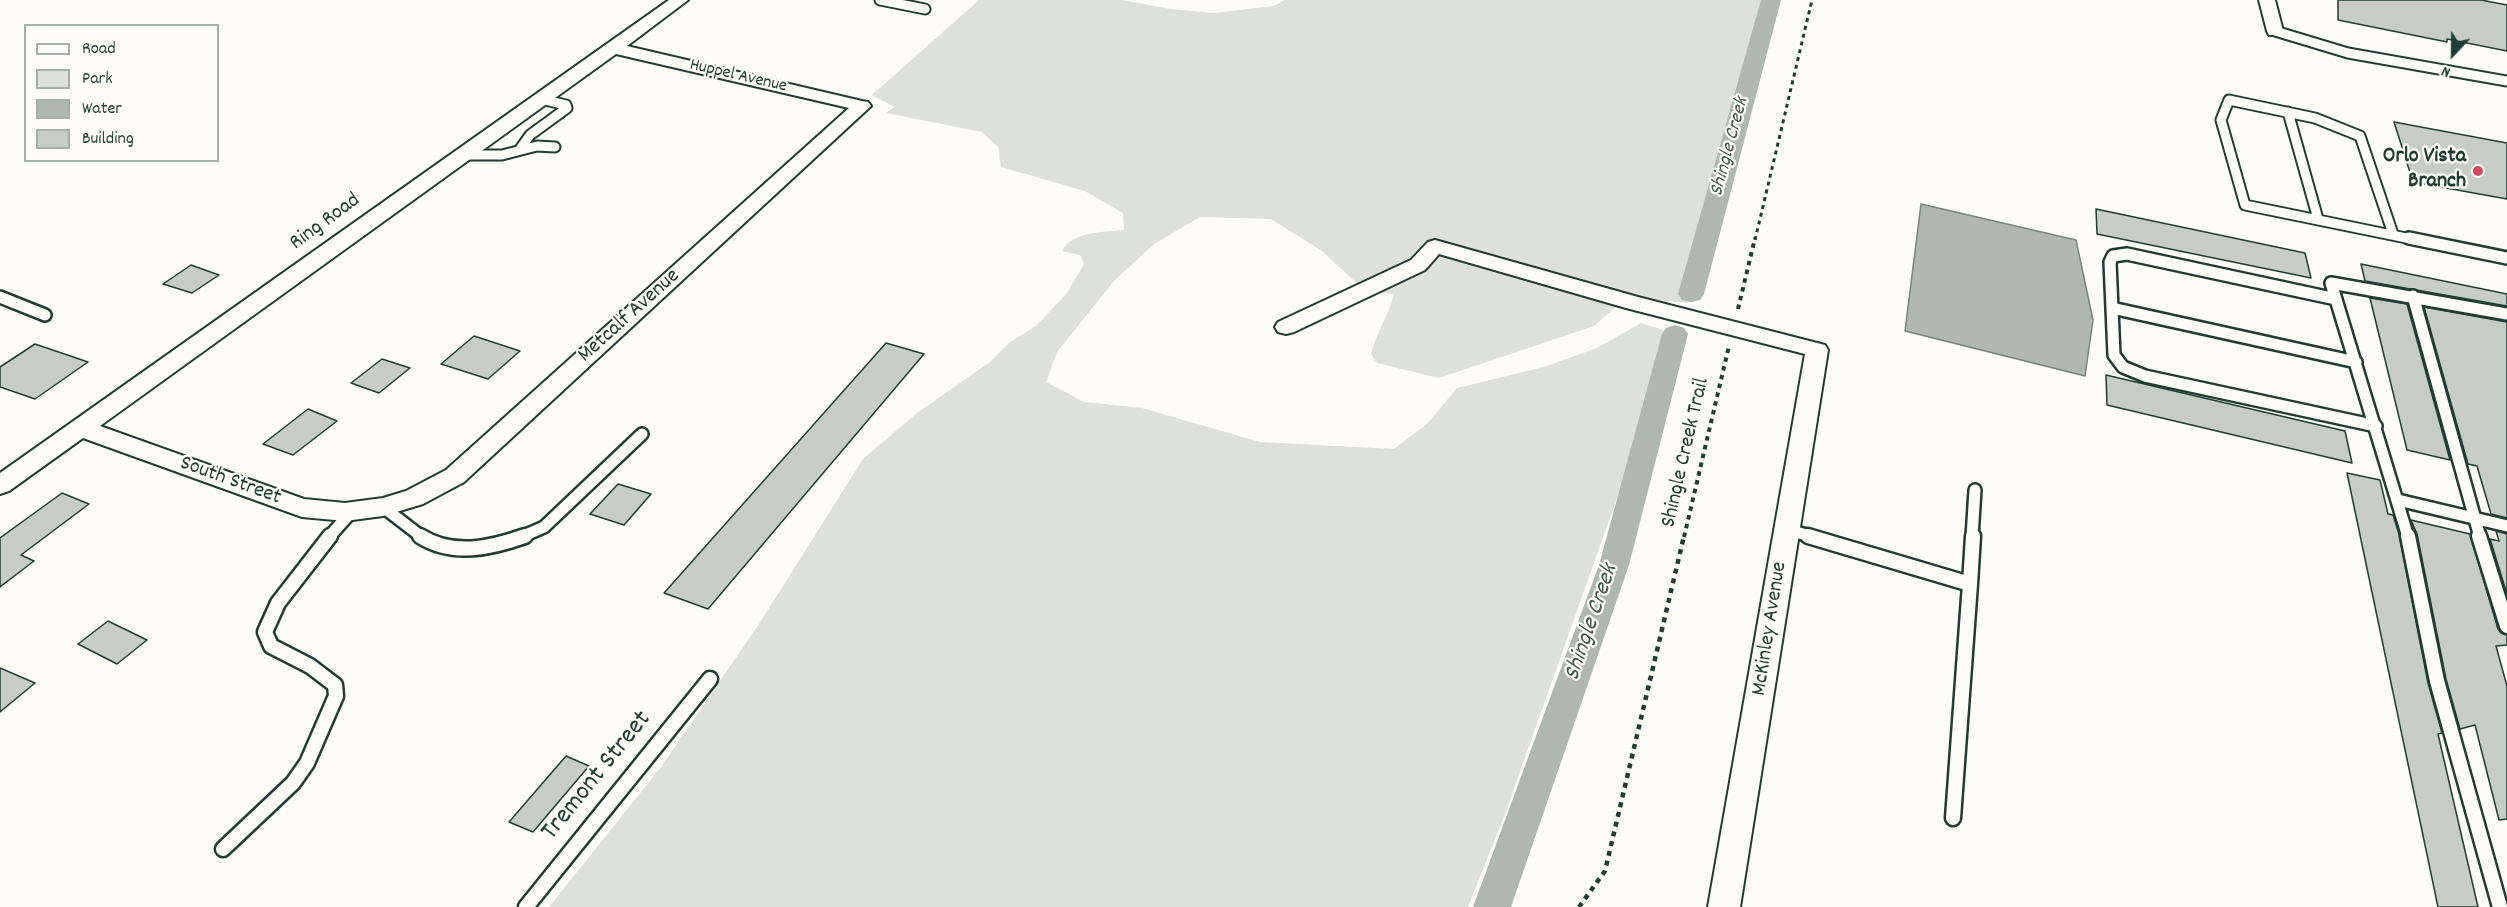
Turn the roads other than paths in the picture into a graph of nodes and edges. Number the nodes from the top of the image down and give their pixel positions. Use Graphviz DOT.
graph roads {
  1 [pos="680,0"];
  2 [pos="880,0"];
  3 [pos="2267,0"];
  4 [pos="926,9"];
  5 [pos="2274,31"];
  6 [pos="613,48"];
  7 [pos="2507,81"];
  8 [pos="541,99"];
  9 [pos="862,106"];
  10 [pos="2288,112"];
  11 [pos="555,147"];
  12 [pos="520,149"];
  13 [pos="462,155"];
  14 [pos="2318,219"];
  15 [pos="2393,234"];
  16 [pos="2507,258"];
  17 [pos="2413,296"];
  18 [pos="0,297"];
  19 [pos="2336,299"];
  20 [pos="2112,308"];
  21 [pos="2507,314"];
  22 [pos="45,315"];
  23 [pos="1286,327"];
  24 [pos="2356,362"];
  25 [pos="2376,426"];
  26 [pos="81,428"];
  27 [pos="642,434"];
  28 [pos="0,485"];
  29 [pos="1974,490"];
  30 [pos="2398,500"];
  31 [pos="383,507"];
  32 [pos="353,510"];
  33 [pos="2474,518"];
  34 [pos="2507,526"];
  35 [pos="1786,529"];
  36 [pos="1970,584"];
  37 [pos="2507,626"];
  38 [pos="710,679"];
  39 [pos="1953,818"];
  40 [pos="223,849"];
  41 [pos="526,907"];
  42 [pos="1724,907"];
  43 [pos="2500,907"];
  1 -- 6 [label="street, Ring Road"];
  2 -- 4 [label="lane"];
  3 -- 5 [label="street"];
  5 -- 7 [label="lane"];
  6 -- 8 [label="street, Ring Road"];
  6 -- 9 [label="street, Huppel Avenue"];
  8 -- 12 [label="lane"];
  8 -- 13 [label="street, Ring Road"];
  9 -- 31 [label="street, Metcalf Avenue"];
  10 -- 14 [label="lane"];
  10 -- 14 [label="lane"];
  10 -- 15 [label="lane"];
  11 -- 12 [label="lane"];
  12 -- 13 [label="lane"];
  13 -- 26 [label="street, Ring Road"];
  14 -- 15 [label="lane"];
  15 -- 16 [label="lane"];
  17 -- 19 [label="lane"];
  17 -- 21 [label="lane"];
  17 -- 33 [label="lane"];
  18 -- 22 [label="lane"];
  19 -- 20 [label="lane"];
  19 -- 24 [label="lane"];
  20 -- 24 [label="lane"];
  20 -- 25 [label="lane"];
  23 -- 35 [label="street, McKinley Avenue"];
  24 -- 25 [label="lane"];
  25 -- 30 [label="lane"];
  26 -- 28 [label="street, Ring Road"];
  26 -- 32 [label="street, South Street"];
  27 -- 31 [label="lane"];
  29 -- 36 [label="lane"];
  30 -- 33 [label="lane"];
  30 -- 43 [label="lane"];
  31 -- 32 [label="street, South Street"];
  32 -- 40 [label="lane"];
  33 -- 34 [label="lane"];
  33 -- 37 [label="lane"];
  35 -- 36 [label="lane"];
  35 -- 42 [label="street, McKinley Avenue"];
  36 -- 39 [label="lane"];
  38 -- 41 [label="lane, Tremont Street"];
}
